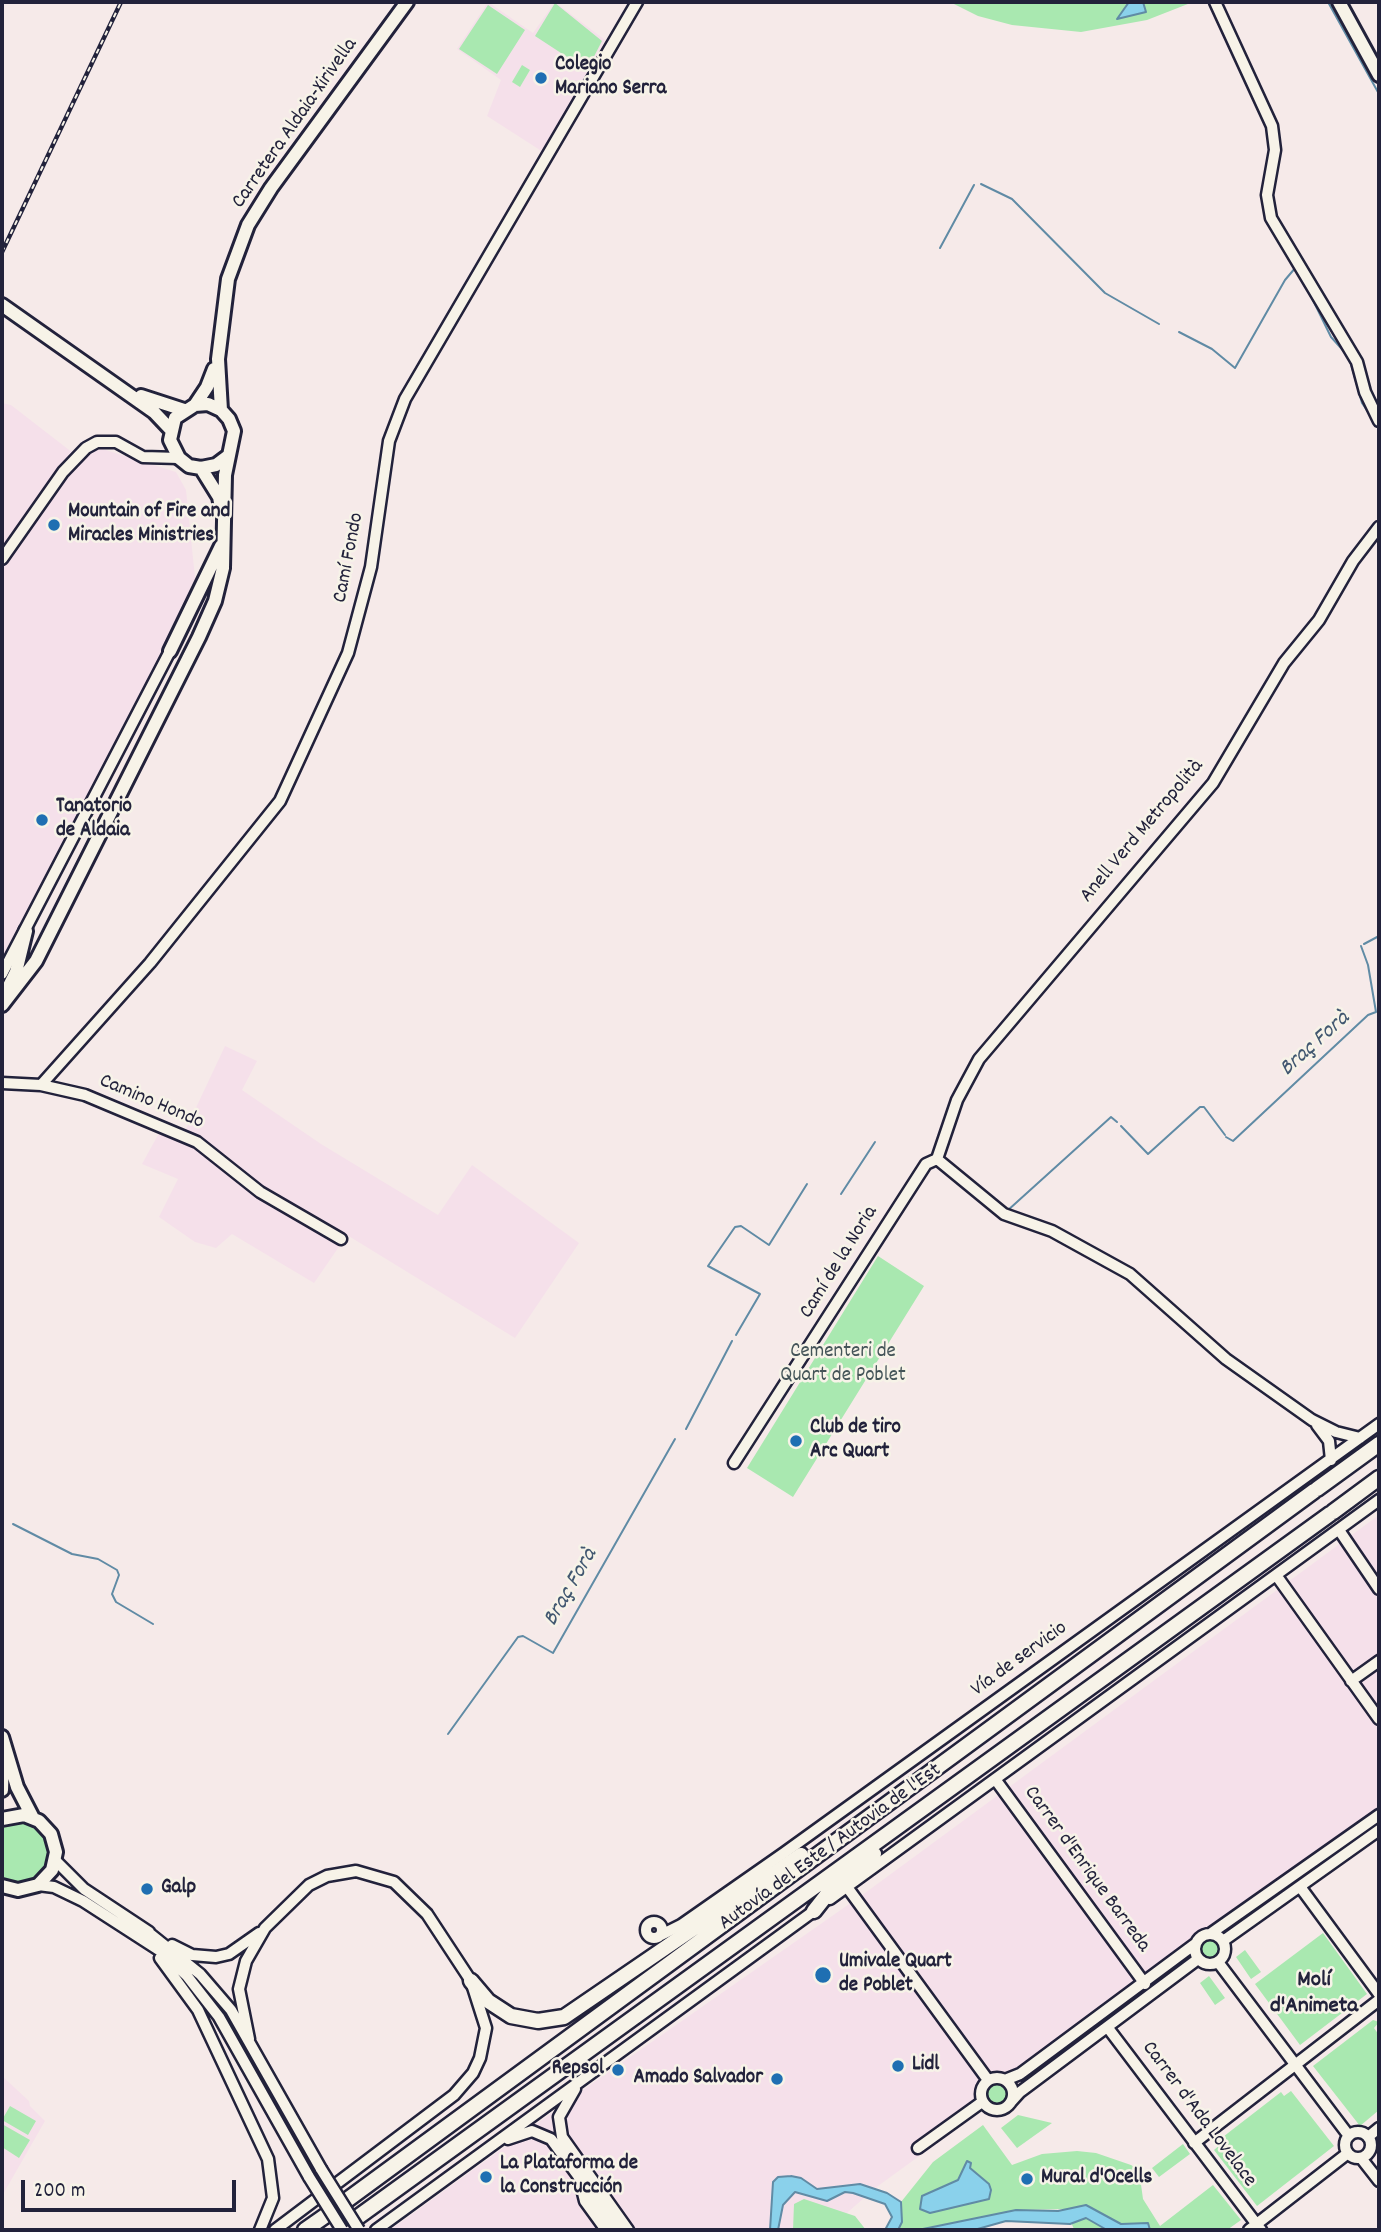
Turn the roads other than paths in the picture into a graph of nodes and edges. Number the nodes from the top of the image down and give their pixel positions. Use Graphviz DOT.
graph roads {
  1 [pos="407,2"];
  2 [pos="637,2"];
  3 [pos="1215,2"];
  4 [pos="1339,2"];
  5 [pos="1379,75"];
  6 [pos="2,305"];
  7 [pos="218,359"];
  8 [pos="121,388"];
  9 [pos="189,407"];
  10 [pos="221,410"];
  11 [pos="1379,421"];
  12 [pos="170,435"];
  13 [pos="228,456"];
  14 [pos="154,457"];
  15 [pos="179,458"];
  16 [pos="201,468"];
  17 [pos="1379,527"];
  18 [pos="226,533"];
  19 [pos="2,559"];
  20 [pos="170,651"];
  21 [pos="26,931"];
  22 [pos="2,974"];
  23 [pos="2,1001"];
  24 [pos="2,1083"];
  25 [pos="41,1085"];
  26 [pos="937,1160"];
  27 [pos="341,1239"];
  28 [pos="1312,1420"];
  29 [pos="1379,1424"];
  30 [pos="1360,1438"];
  31 [pos="1379,1444"];
  32 [pos="1331,1460"];
  33 [pos="734,1463"];
  34 [pos="1379,1478"];
  35 [pos="1379,1500"];
  36 [pos="1339,1530"];
  37 [pos="1379,1570"];
  38 [pos="1276,1575"];
  39 [pos="1370,1577"];
  40 [pos="1379,1589"];
  41 [pos="1379,1661"];
  42 [pos="1351,1681"];
  43 [pos="1379,1719"];
  44 [pos="3,1743"];
  45 [pos="967,1777"];
  46 [pos="995,1779"];
  47 [pos="2,1790"];
  48 [pos="882,1805"];
  49 [pos="1379,1815"];
  50 [pos="33,1818"];
  51 [pos="2,1819"];
  52 [pos="1379,1830"];
  53 [pos="56,1861"];
  54 [pos="38,1885"];
  55 [pos="2,1886"];
  56 [pos="847,1887"];
  57 [pos="1301,1888"];
  58 [pos="814,1911"];
  59 [pos="265,1928"];
  60 [pos="661,1931"];
  61 [pos="142,1933"];
  62 [pos="1210,1934"];
  63 [pos="1223,1941"];
  64 [pos="1195,1944"];
  65 [pos="1198,1959"];
  66 [pos="1218,1962"];
  67 [pos="471,1981"];
  68 [pos="1145,1984"];
  69 [pos="1379,1997"];
  70 [pos="1108,2028"];
  71 [pos="249,2039"];
  72 [pos="1295,2067"];
  73 [pos="582,2080"];
  74 [pos="988,2080"];
  75 [pos="1005,2080"];
  76 [pos="982,2102"];
  77 [pos="1010,2103"];
  78 [pos="1379,2128"];
  79 [pos="1349,2136"];
  80 [pos="1368,2137"];
  81 [pos="1194,2143"];
  82 [pos="494,2144"];
  83 [pos="918,2148"];
  84 [pos="1348,2153"];
  85 [pos="1364,2156"];
  86 [pos="575,2171"];
  87 [pos="1379,2171"];
  88 [pos="1379,2181"];
  89 [pos="347,2200"];
  90 [pos="398,2214"];
  91 [pos="325,2216"];
  92 [pos="358,2224"];
  93 [pos="1256,2228"];
  94 [pos="260,2230"];
  95 [pos="275,2230"];
  96 [pos="305,2230"];
  97 [pos="342,2230"];
  98 [pos="376,2230"];
  99 [pos="393,2230"];
  100 [pos="606,2230"];
  101 [pos="618,2230"];
  102 [pos="628,2230"];
  1 -- 7 [label="main road, Carretera Aldaia-Xirivella"];
  2 -- 25 [label="street, Camí Fondo"];
  3 -- 11 [label="street"];
  4 -- 5 [label="main road"];
  6 -- 8 [label="main road"];
  7 -- 9 [label="main road, Carretera Aldaia-Xirivella"];
  7 -- 10 [label="main road, Carretera Aldaia-Xirivella"];
  8 -- 9 [label="main road"];
  8 -- 12 [label="main road"];
  9 -- 10 [label="main road"];
  9 -- 12 [label="main road"];
  10 -- 13 [label="main road"];
  12 -- 14 [label="street"];
  12 -- 15 [label="main road"];
  13 -- 16 [label="main road"];
  13 -- 18 [label="main road"];
  14 -- 15 [label="street"];
  14 -- 19 [label="street"];
  15 -- 16 [label="main road"];
  16 -- 18 [label="main road"];
  17 -- 26 [label="street, Anell Verd Metropolità"];
  18 -- 20 [label="main road"];
  18 -- 23 [label="main road"];
  20 -- 21 [label="street"];
  21 -- 22 [label="street"];
  21 -- 23 [label="main road"];
  24 -- 25 [label="street, Camino Hondo"];
  25 -- 27 [label="street, Camino Hondo"];
  26 -- 28 [label="street"];
  26 -- 33 [label="street, Camí de la Noria"];
  28 -- 30 [label="street"];
  28 -- 32 [label="street"];
  29 -- 30 [label="street, Vía de servicio"];
  30 -- 32 [label="street, Vía de servicio"];
  31 -- 48 [label="highway, Autovía del Este / Autovia de l'Est"];
  32 -- 60 [label="street, Vía de servicio"];
  34 -- 45 [label="highway, Autovía del Este / Autovia de l'Est"];
  35 -- 36 [label="street"];
  36 -- 38 [label="street"];
  36 -- 39 [label="street"];
  37 -- 39 [label="street"];
  38 -- 42 [label="street"];
  38 -- 46 [label="street"];
  39 -- 40 [label="street"];
  41 -- 42 [label="street"];
  42 -- 43 [label="street"];
  44 -- 47 [label="main road"];
  44 -- 50 [label="main road"];
  45 -- 58 [label="highway"];
  45 -- 92 [label="highway, Autovía del Este / Autovia de l'Est"];
  46 -- 56 [label="street"];
  46 -- 68 [label="street, Carrer d'Enrique Barreda"];
  48 -- 67 [label="highway"];
  48 -- 89 [label="highway, Autovía del Este / Autovia de l'Est"];
  49 -- 62 [label="street"];
  50 -- 51 [label="main road"];
  50 -- 53 [label="main road"];
  52 -- 57 [label="street"];
  53 -- 54 [label="main road"];
  53 -- 61 [label="street"];
  54 -- 55 [label="main road"];
  54 -- 61 [label="street"];
  56 -- 58 [label="street"];
  56 -- 74 [label="street"];
  57 -- 63 [label="street"];
  57 -- 69 [label="street"];
  58 -- 73 [label="street"];
  59 -- 61 [label="street"];
  59 -- 67 [label="street"];
  59 -- 71 [label="street"];
  61 -- 71 [label="street"];
  61 -- 94 [label="street"];
  61 -- 97 [label="street, bridge"];
  62 -- 63 [label="street"];
  62 -- 64 [label="street"];
  63 -- 66 [label="street"];
  64 -- 65 [label="street"];
  64 -- 68 [label="street"];
  65 -- 66 [label="street"];
  65 -- 70 [label="street"];
  66 -- 72 [label="street"];
  67 -- 95 [label="street"];
  68 -- 75 [label="street"];
  69 -- 72 [label="street"];
  70 -- 77 [label="street"];
  70 -- 81 [label="street, Carrer d'Ada Lovelace"];
  71 -- 92 [label="street, bridge"];
  72 -- 79 [label="street"];
  72 -- 81 [label="street"];
  73 -- 82 [label="street"];
  73 -- 102 [label="street"];
  74 -- 75 [label="street"];
  74 -- 76 [label="street"];
  75 -- 77 [label="street"];
  76 -- 77 [label="street"];
  76 -- 83 [label="street"];
  78 -- 80 [label="street"];
  79 -- 80 [label="street"];
  79 -- 84 [label="street"];
  80 -- 85 [label="street"];
  81 -- 93 [label="street, Carrer d'Ada Lovelace"];
  82 -- 86 [label="street"];
  82 -- 90 [label="street"];
  84 -- 85 [label="street"];
  84 -- 93 [label="street"];
  85 -- 87 [label="street"];
  85 -- 88 [label="street"];
  86 -- 100 [label="street"];
  86 -- 101 [label="street"];
  90 -- 98 [label="street"];
  90 -- 99 [label="street"];
  91 -- 96 [label="highway"];
}
